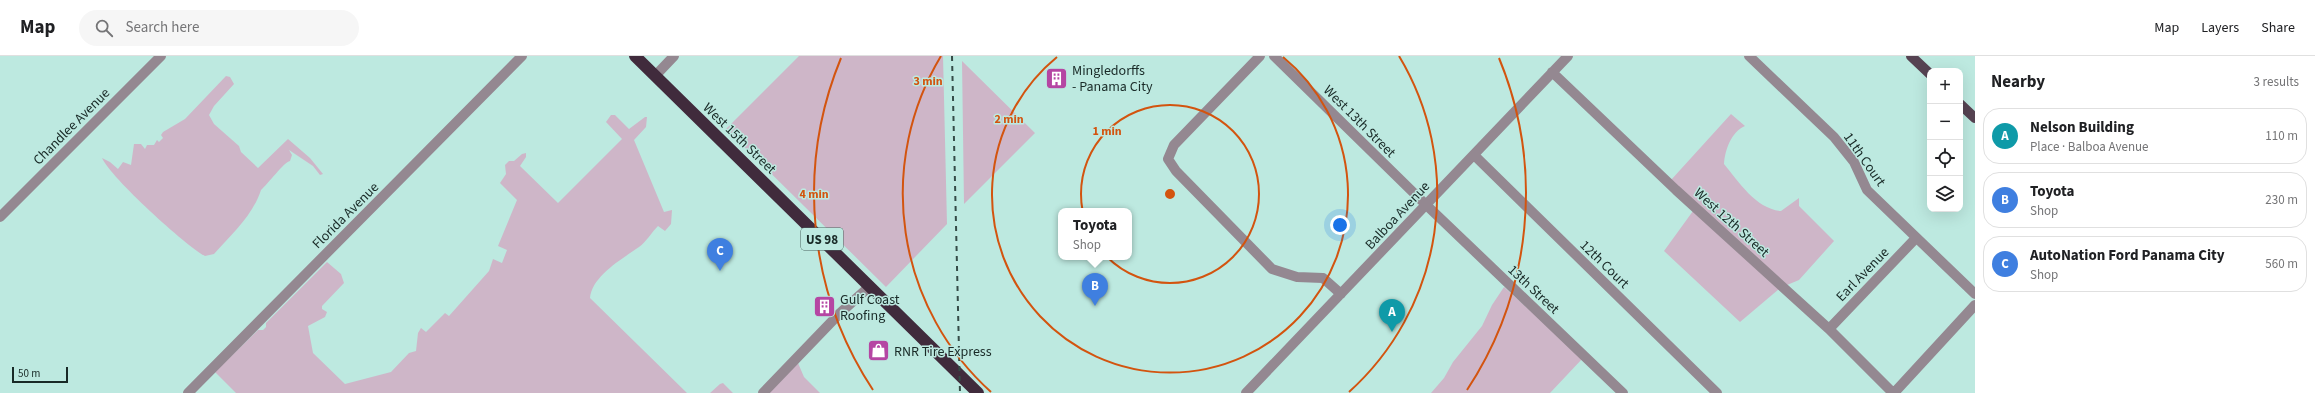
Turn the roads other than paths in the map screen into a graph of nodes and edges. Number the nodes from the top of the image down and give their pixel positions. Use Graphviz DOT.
graph roads {
  1 [pos="161,56"];
  2 [pos="522,56"];
  3 [pos="635,56"];
  4 [pos="674,56"];
  5 [pos="1260,56"];
  6 [pos="1274,56"];
  7 [pos="1568,56"];
  8 [pos="1749,56"];
  9 [pos="1912,56"];
  10 [pos="1927,71"];
  11 [pos="1552,72"];
  12 [pos="655,76"];
  13 [pos="1963,107"];
  14 [pos="1975,118"];
  15 [pos="1474,155"];
  16 [pos="1426,205"];
  17 [pos="0,217"];
  18 [pos="1916,238"];
  19 [pos="870,286"];
  20 [pos="1341,294"];
  21 [pos="1975,294"];
  22 [pos="1975,305"];
  23 [pos="1829,328"];
  24 [pos="188,393"];
  25 [pos="763,393"];
  26 [pos="978,393"];
  27 [pos="1246,393"];
  28 [pos="1623,393"];
  29 [pos="1717,393"];
  30 [pos="1893,393"];
  1 -- 17 [label="street, Chandlee Avenue"];
  2 -- 24 [label="street, Florida Avenue"];
  3 -- 12 [label="highway, West 15th Street / US 98"];
  4 -- 12 [label="street"];
  5 -- 20 [label="street"];
  6 -- 16 [label="street, West 13th Street"];
  7 -- 11 [label="street, Balboa Avenue"];
  8 -- 18 [label="street, 11th Court"];
  9 -- 10 [label="main road"];
  11 -- 15 [label="street, Balboa Avenue"];
  11 -- 23 [label="street, West 12th Street"];
  12 -- 19 [label="highway, West 15th Street / US 98"];
  13 -- 14 [label="main road"];
  15 -- 16 [label="street, Balboa Avenue"];
  15 -- 29 [label="street, 12th Court"];
  16 -- 20 [label="street, Balboa Avenue"];
  16 -- 28 [label="street, 13th Street"];
  18 -- 21 [label="street, 11th Court"];
  18 -- 23 [label="street, Earl Avenue"];
  19 -- 25 [label="street"];
  19 -- 26 [label="highway, West 15th Street / US 98"];
  20 -- 27 [label="street, Balboa Avenue"];
  22 -- 30 [label="street"];
  23 -- 30 [label="street, West 12th Street"];
}
